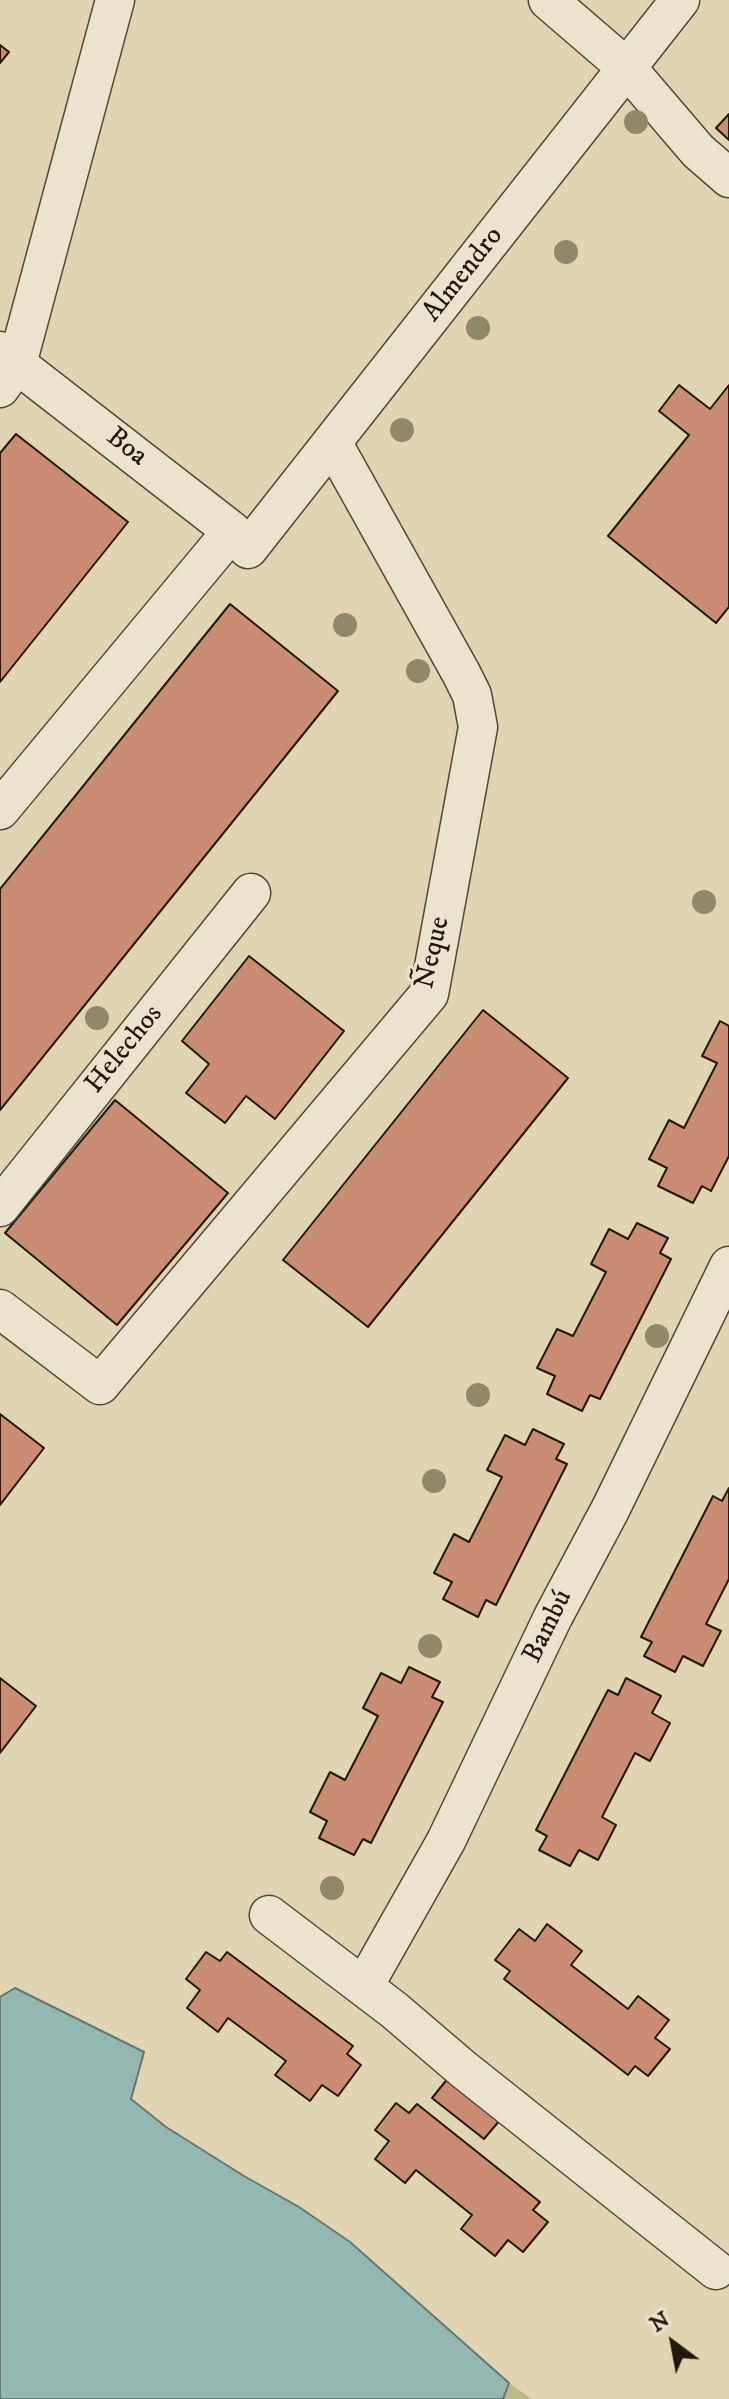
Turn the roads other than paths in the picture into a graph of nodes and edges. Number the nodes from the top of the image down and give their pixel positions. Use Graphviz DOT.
graph roads {
  1 [pos="548,0"];
  2 [pos="680,0"];
  3 [pos="113,1"];
  4 [pos="627,68"];
  5 [pos="729,178"];
  6 [pos="6,368"];
  7 [pos="332,442"];
  8 [pos="240,540"];
  9 [pos="0,810"];
  10 [pos="251,893"];
  11 [pos="0,1207"];
  12 [pos="729,1266"];
  13 [pos="0,1309"];
  14 [pos="269,1915"];
  15 [pos="364,1986"];
  16 [pos="716,2270"];
  1 -- 4 [label="lane"];
  2 -- 4 [label="lane, Almendro"];
  3 -- 6 [label="lane"];
  4 -- 5 [label="lane"];
  4 -- 7 [label="lane, Almendro"];
  6 -- 8 [label="lane, Boa"];
  7 -- 8 [label="lane, Almendro"];
  7 -- 13 [label="lane, Ñeque"];
  8 -- 9 [label="lane, Almendro"];
  10 -- 11 [label="lane, Helechos"];
  12 -- 15 [label="lane, Bambú"];
  14 -- 15 [label="lane"];
  15 -- 16 [label="lane"];
}
